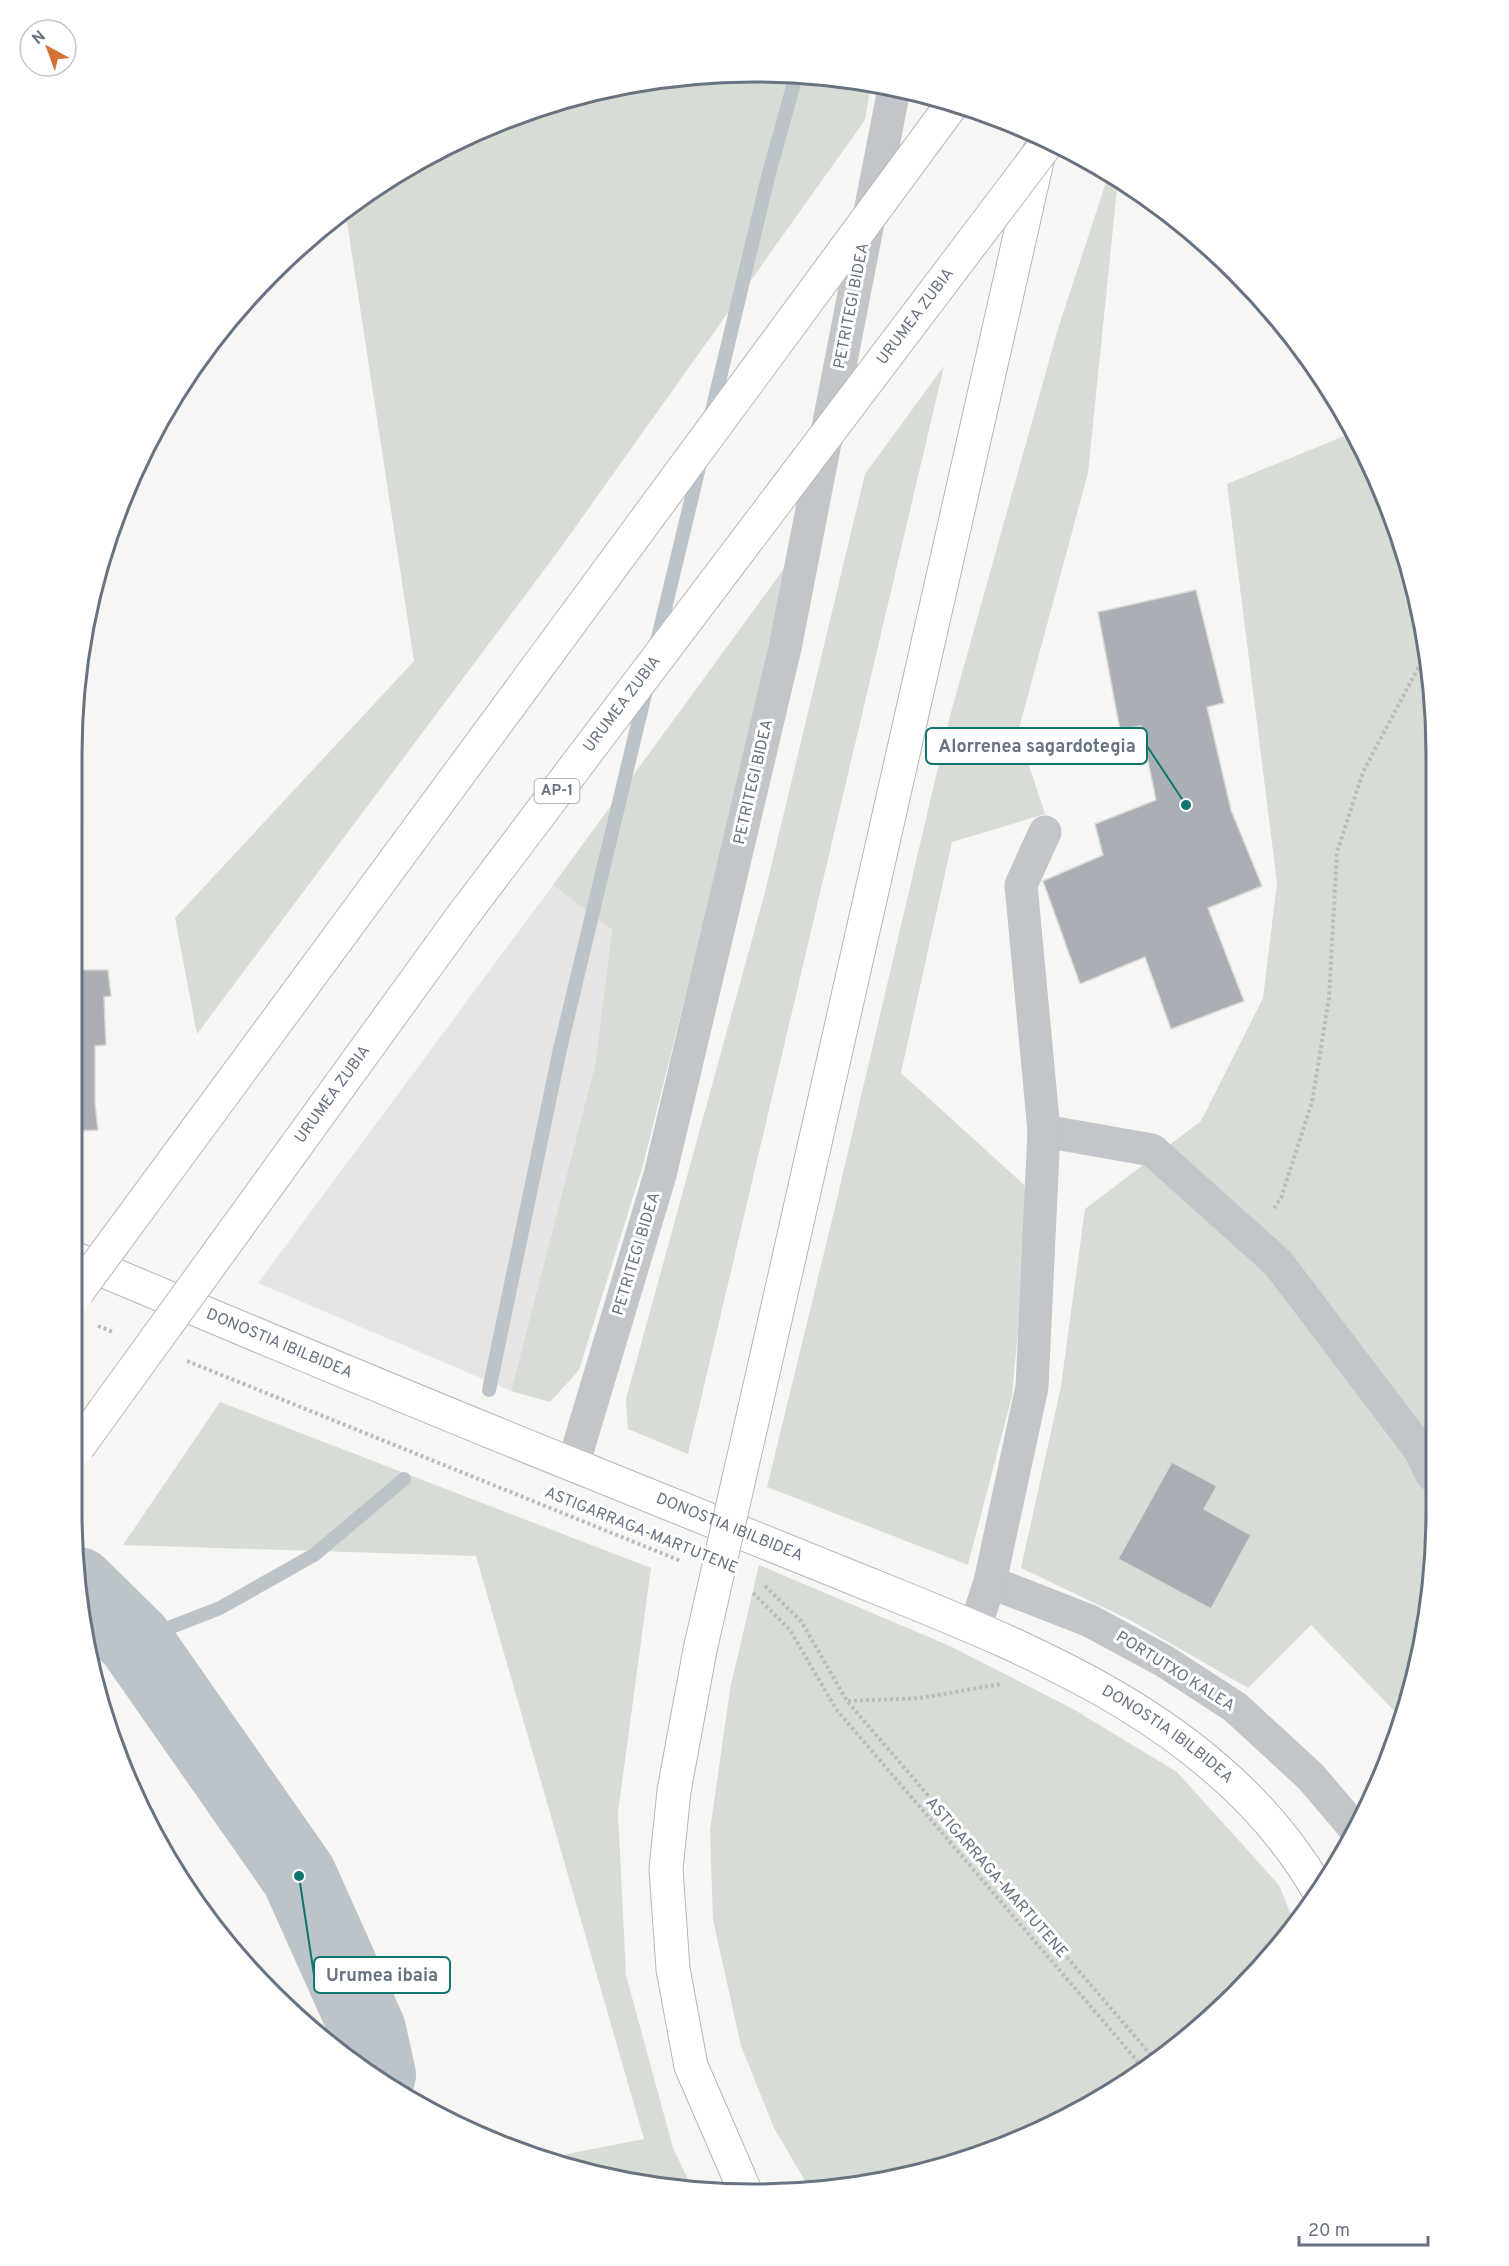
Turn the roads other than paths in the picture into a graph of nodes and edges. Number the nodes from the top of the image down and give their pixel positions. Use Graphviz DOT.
graph roads {
  1 [pos="893,97"];
  2 [pos="947,111"];
  3 [pos="1040,147"];
  4 [pos="1043,148"];
  5 [pos="1045,832"];
  6 [pos="1044,1131"];
  7 [pos="83,1262"];
  8 [pos="83,1284"];
  9 [pos="83,1440"];
  10 [pos="1426,1462"];
  11 [pos="573,1465"];
  12 [pos="990,1582"];
  13 [pos="975,1627"];
  14 [pos="1350,1823"];
  15 [pos="1314,1883"];
  16 [pos="742,2183"];
  1 -- 11 [label="street, PETRITEGI BIDEA"];
  2 -- 8 [label="main road, bridge"];
  3 -- 16 [label="main road, bridge"];
  4 -- 9 [label="main road, URUMEA ZUBIA / AP-1, bridge"];
  5 -- 6 [label="street"];
  6 -- 10 [label="street"];
  6 -- 12 [label="street"];
  7 -- 11 [label="main road, DONOSTIA IBILBIDEA"];
  11 -- 13 [label="main road, DONOSTIA IBILBIDEA"];
  12 -- 13 [label="street"];
  12 -- 14 [label="street, PORTUTXO KALEA"];
  13 -- 15 [label="main road, DONOSTIA IBILBIDEA"];
}
